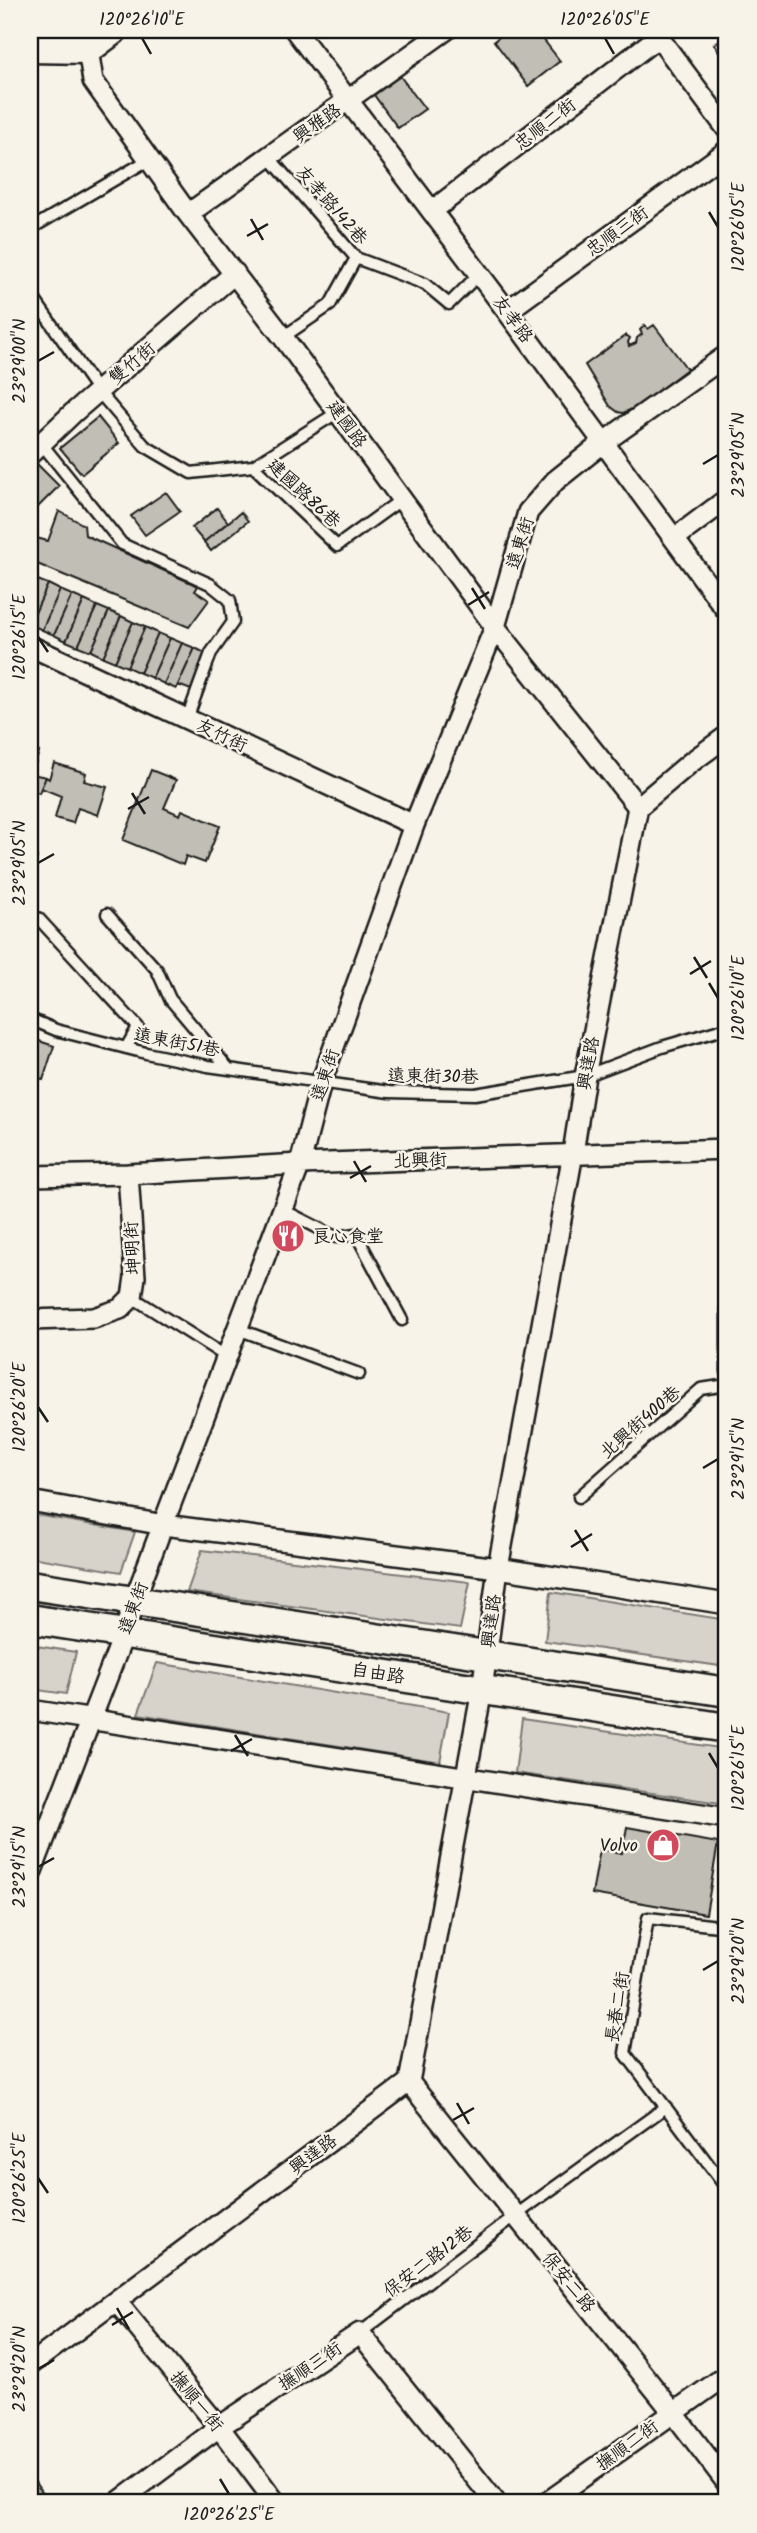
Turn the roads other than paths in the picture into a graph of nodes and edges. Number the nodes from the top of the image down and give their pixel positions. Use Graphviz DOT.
graph roads {
  1 [pos="113,30"];
  2 [pos="295,30"];
  3 [pos="446,30"];
  4 [pos="656,33"];
  5 [pos="83,39"];
  6 [pos="30,48"];
  7 [pos="349,100"];
  8 [pos="727,129"];
  9 [pos="727,151"];
  10 [pos="269,157"];
  11 [pos="150,159"];
  12 [pos="432,211"];
  13 [pos="188,214"];
  14 [pos="31,225"];
  15 [pos="356,258"];
  16 [pos="235,273"];
  17 [pos="479,274"];
  18 [pos="30,293"];
  19 [pos="507,311"];
  20 [pos="283,337"];
  21 [pos="727,355"];
  22 [pos="98,391"];
  23 [pos="338,412"];
  24 [pos="604,442"];
  25 [pos="35,449"];
  26 [pos="253,466"];
  27 [pos="402,499"];
  28 [pos="727,499"];
  29 [pos="675,538"];
  30 [pos="727,611"];
  31 [pos="495,627"];
  32 [pos="30,646"];
  33 [pos="187,719"];
  34 [pos="727,736"];
  35 [pos="638,807"];
  36 [pos="414,825"];
  37 [pos="107,914"];
  38 [pos="38,918"];
  39 [pos="30,1019"];
  40 [pos="727,1028"];
  41 [pos="126,1048"];
  42 [pos="228,1068"];
  43 [pos="585,1076"];
  44 [pos="321,1083"];
  45 [pos="727,1149"];
  46 [pos="573,1153"];
  47 [pos="300,1164"];
  48 [pos="128,1174"];
  49 [pos="30,1176"];
  50 [pos="283,1210"];
  51 [pos="727,1235"];
  52 [pos="727,1254"];
  53 [pos="132,1297"];
  54 [pos="30,1320"];
  55 [pos="402,1320"];
  56 [pos="238,1329"];
  57 [pos="227,1357"];
  58 [pos="727,1372"];
  59 [pos="359,1374"];
  60 [pos="727,1385"];
  61 [pos="579,1497"];
  62 [pos="30,1501"];
  63 [pos="164,1525"];
  64 [pos="498,1568"];
  65 [pos="30,1585"];
  66 [pos="134,1601"];
  67 [pos="727,1604"];
  68 [pos="30,1619"];
  69 [pos="124,1634"];
  70 [pos="487,1655"];
  71 [pos="482,1690"];
  72 [pos="727,1692"];
  73 [pos="30,1710"];
  74 [pos="91,1719"];
  75 [pos="727,1728"];
  76 [pos="466,1778"];
  77 [pos="727,1818"];
  78 [pos="30,1876"];
  79 [pos="727,1927"];
  80 [pos="409,2082"];
  81 [pos="666,2107"];
  82 [pos="727,2189"];
  83 [pos="516,2215"];
  84 [pos="116,2301"];
  85 [pos="360,2333"];
  86 [pos="30,2365"];
  87 [pos="727,2375"];
  88 [pos="673,2412"];
  89 [pos="219,2427"];
  90 [pos="727,2483"];
  91 [pos="117,2503"];
  92 [pos="276,2503"];
  93 [pos="496,2503"];
  94 [pos="545,2503"];
  1 -- 5 [label="street"];
  2 -- 7 [label="street, 友孝路"];
  3 -- 7 [label="street, 興雅路"];
  4 -- 8 [label="street"];
  4 -- 12 [label="street, 忠順二街"];
  5 -- 6 [label="street"];
  5 -- 11 [label="street, 建國路"];
  7 -- 10 [label="street, 興雅路"];
  7 -- 12 [label="street, 友孝路"];
  9 -- 19 [label="street, 忠順三街"];
  10 -- 13 [label="street, 興雅路"];
  10 -- 15 [label="lane, 友孝路142巷"];
  11 -- 13 [label="street, 建國路"];
  11 -- 14 [label="lane"];
  12 -- 17 [label="street, 友孝路"];
  13 -- 16 [label="street, 建國路"];
  15 -- 17 [label="lane, 友孝路142巷"];
  15 -- 20 [label="lane"];
  16 -- 20 [label="street, 建國路"];
  16 -- 22 [label="street, 雙竹街"];
  17 -- 19 [label="street, 友孝路"];
  18 -- 22 [label="lane"];
  19 -- 24 [label="street, 友孝路"];
  20 -- 23 [label="street, 建國路"];
  21 -- 24 [label="street, 遠東街"];
  22 -- 25 [label="street, 雙竹街"];
  22 -- 26 [label="lane"];
  23 -- 26 [label="lane"];
  23 -- 27 [label="street, 建國路"];
  24 -- 29 [label="street, 友孝路"];
  24 -- 31 [label="street, 遠東街"];
  25 -- 33 [label="lane"];
  26 -- 27 [label="lane, 建國路86巷"];
  27 -- 31 [label="street, 建國路"];
  28 -- 29 [label="street"];
  29 -- 30 [label="street, 友孝路"];
  31 -- 35 [label="street, 建國路"];
  31 -- 36 [label="street, 遠東街"];
  32 -- 33 [label="street, 友竹街"];
  33 -- 36 [label="street, 友竹街"];
  34 -- 35 [label="street"];
  35 -- 43 [label="street, 興達路"];
  36 -- 44 [label="street, 遠東街"];
  37 -- 42 [label="lane"];
  38 -- 41 [label="lane"];
  39 -- 41 [label="lane, 遠東街51巷"];
  40 -- 43 [label="lane, 遠東街30巷"];
  41 -- 42 [label="lane, 遠東街51巷"];
  42 -- 44 [label="lane, 遠東街51巷"];
  43 -- 44 [label="lane, 遠東街30巷"];
  43 -- 46 [label="street, 興達路"];
  44 -- 47 [label="street, 遠東街"];
  45 -- 46 [label="street, 北興街"];
  46 -- 47 [label="street, 北興街"];
  46 -- 64 [label="street, 興達路"];
  47 -- 48 [label="street, 北興街"];
  47 -- 50 [label="street, 遠東街"];
  48 -- 49 [label="street, 北興街"];
  48 -- 53 [label="street, 坤明街"];
  50 -- 55 [label="lane"];
  50 -- 56 [label="street, 遠東街"];
  51 -- 52 [label="lane"];
  52 -- 58 [label="lane"];
  53 -- 54 [label="street, 坤明街"];
  53 -- 57 [label="lane"];
  56 -- 57 [label="street, 遠東街"];
  56 -- 59 [label="lane"];
  57 -- 63 [label="street, 遠東街"];
  60 -- 61 [label="lane, 北興街400巷"];
  62 -- 63 [label="street"];
  63 -- 64 [label="street"];
  63 -- 66 [label="street, 遠東街"];
  64 -- 67 [label="street"];
  64 -- 70 [label="street, 興達路"];
  65 -- 66 [label="street, 自由路"];
  66 -- 69 [label="street, 遠東街"];
  66 -- 70 [label="street, 自由路"];
  68 -- 69 [label="street, 自由路"];
  69 -- 71 [label="street, 自由路"];
  69 -- 74 [label="street, 遠東街"];
  70 -- 71 [label="street, 興達路"];
  70 -- 72 [label="street, 自由路"];
  71 -- 75 [label="street, 自由路"];
  71 -- 76 [label="street, 興達路"];
  73 -- 74 [label="street"];
  74 -- 76 [label="street"];
  74 -- 78 [label="street, 遠東街"];
  76 -- 77 [label="street"];
  76 -- 80 [label="street, 興達路"];
  79 -- 81 [label="lane, 長春二街"];
  80 -- 83 [label="street, 保安二路"];
  80 -- 84 [label="street, 興達路"];
  81 -- 82 [label="lane, 長春二街"];
  81 -- 83 [label="lane, 保安二路12巷"];
  83 -- 85 [label="lane, 保安二路12巷"];
  83 -- 88 [label="street, 保安二路"];
  84 -- 86 [label="street, 興達路"];
  84 -- 89 [label="street, 撫順一街"];
  85 -- 89 [label="street, 撫順三街"];
  85 -- 93 [label="street, 撫順三街"];
  87 -- 88 [label="street, 撫順二街"];
  88 -- 90 [label="street, 保安二路"];
  88 -- 94 [label="street, 撫順二街"];
  89 -- 91 [label="street, 撫順三街"];
  89 -- 92 [label="street, 撫順一街"];
}
